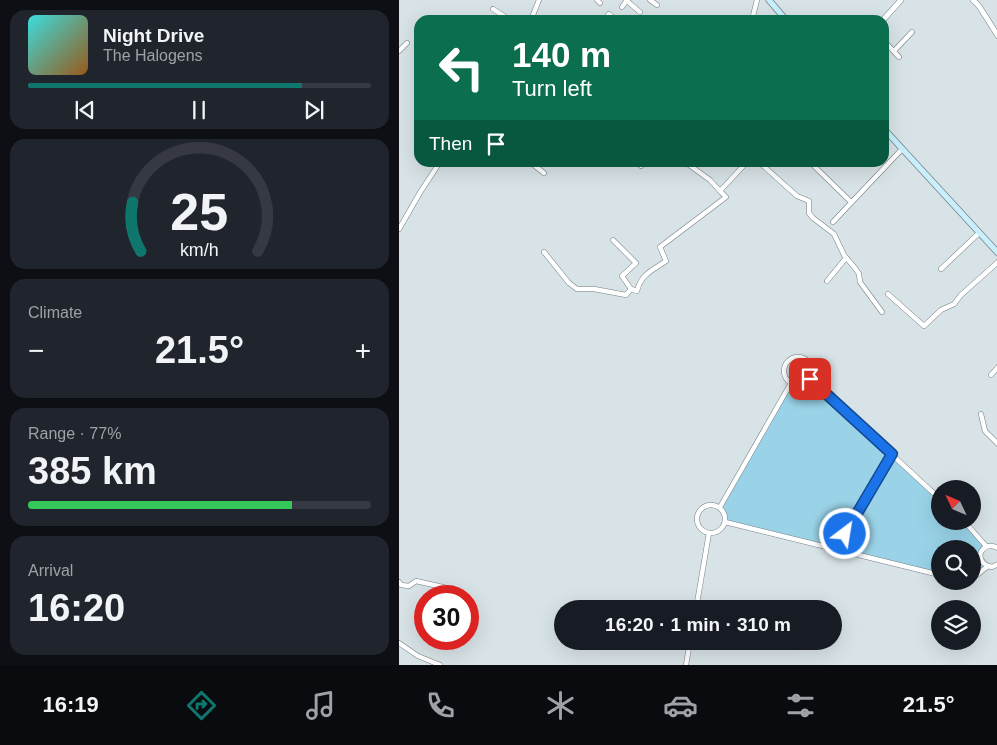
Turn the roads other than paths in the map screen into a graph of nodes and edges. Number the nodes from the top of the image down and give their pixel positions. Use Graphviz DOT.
graph roads {
  1 [pos="539,0"];
  2 [pos="627,0"];
  3 [pos="650,0"];
  4 [pos="757,0"];
  5 [pos="769,0"];
  6 [pos="901,0"];
  7 [pos="973,0"];
  8 [pos="657,5"];
  9 [pos="622,8"];
  10 [pos="493,9"];
  11 [pos="640,12"];
  12 [pos="502,15"];
  13 [pos="534,15"];
  14 [pos="753,15"];
  15 [pos="782,15"];
  16 [pos="888,15"];
  17 [pos="912,32"];
  18 [pos="997,36"];
  19 [pos="407,43"];
  20 [pos="889,47"];
  21 [pos="399,50"];
  22 [pos="893,51"];
  23 [pos="899,57"];
  24 [pos="889,135"];
  25 [pos="902,149"];
  26 [pos="889,163"];
  27 [pos="437,167"];
  28 [pos="536,167"];
  29 [pos="692,167"];
  30 [pos="742,167"];
  31 [pos="765,167"];
  32 [pos="815,167"];
  33 [pos="885,167"];
  34 [pos="544,173"];
  35 [pos="720,191"];
  36 [pos="851,202"];
  37 [pos="833,222"];
  38 [pos="399,229"];
  39 [pos="979,233"];
  40 [pos="613,240"];
  41 [pos="544,252"];
  42 [pos="997,253"];
  43 [pos="846,258"];
  44 [pos="997,262"];
  45 [pos="941,270"];
  46 [pos="827,280"];
  47 [pos="631,289"];
  48 [pos="888,294"];
  49 [pos="882,312"];
  50 [pos="997,368"];
  51 [pos="991,375"];
  52 [pos="810,379"];
  53 [pos="791,383"];
  54 [pos="981,414"];
  55 [pos="997,444"];
  56 [pos="892,454"];
  57 [pos="931,491"];
  58 [pos="720,508"];
  59 [pos="725,522"];
  60 [pos="972,530"];
  61 [pos="709,533"];
  62 [pos="986,546"];
  63 [pos="997,548"];
  64 [pos="835,550"];
  65 [pos="997,564"];
  66 [pos="988,566"];
  67 [pos="981,572"];
  68 [pos="931,573"];
  69 [pos="399,582"];
  70 [pos="434,585"];
  71 [pos="698,600"];
  72 [pos="399,643"];
  73 [pos="690,650"];
  74 [pos="440,665"];
  75 [pos="687,665"];
  1 -- 13 [label="street"];
  2 -- 9 [label="street"];
  2 -- 11 [label="street"];
  3 -- 8 [label="street"];
  4 -- 14 [label="street"];
  5 -- 15 [label="main road"];
  6 -- 16 [label="street"];
  7 -- 18 [label="street"];
  10 -- 12 [label="street"];
  17 -- 22 [label="street"];
  19 -- 21 [label="street"];
  20 -- 22 [label="street"];
  22 -- 23 [label="street"];
  24 -- 25 [label="main road"];
  25 -- 26 [label="street"];
  25 -- 39 [label="main road"];
  27 -- 38 [label="street"];
  28 -- 34 [label="street"];
  29 -- 35 [label="street"];
  30 -- 35 [label="street"];
  31 -- 43 [label="street"];
  32 -- 36 [label="street"];
  33 -- 36 [label="street"];
  35 -- 47 [label="street"];
  36 -- 37 [label="street"];
  39 -- 42 [label="main road"];
  39 -- 45 [label="street"];
  40 -- 47 [label="street"];
  41 -- 47 [label="street"];
  43 -- 46 [label="street"];
  43 -- 49 [label="street"];
  44 -- 48 [label="street"];
  50 -- 51 [label="street"];
  52 -- 53 [label="street"];
  52 -- 53 [label="street"];
  52 -- 56 [label="street"];
  53 -- 58 [label="street"];
  54 -- 55 [label="street"];
  56 -- 57 [label="street"];
  56 -- 64 [label="street"];
  58 -- 59 [label="street"];
  58 -- 61 [label="street"];
  59 -- 61 [label="street"];
  59 -- 64 [label="street"];
  60 -- 62 [label="street"];
  61 -- 71 [label="street"];
  62 -- 63 [label="street"];
  62 -- 66 [label="street"];
  64 -- 68 [label="street"];
  65 -- 66 [label="street"];
  66 -- 67 [label="street"];
  69 -- 70 [label="street"];
  72 -- 74 [label="street"];
  73 -- 75 [label="street"];
}
